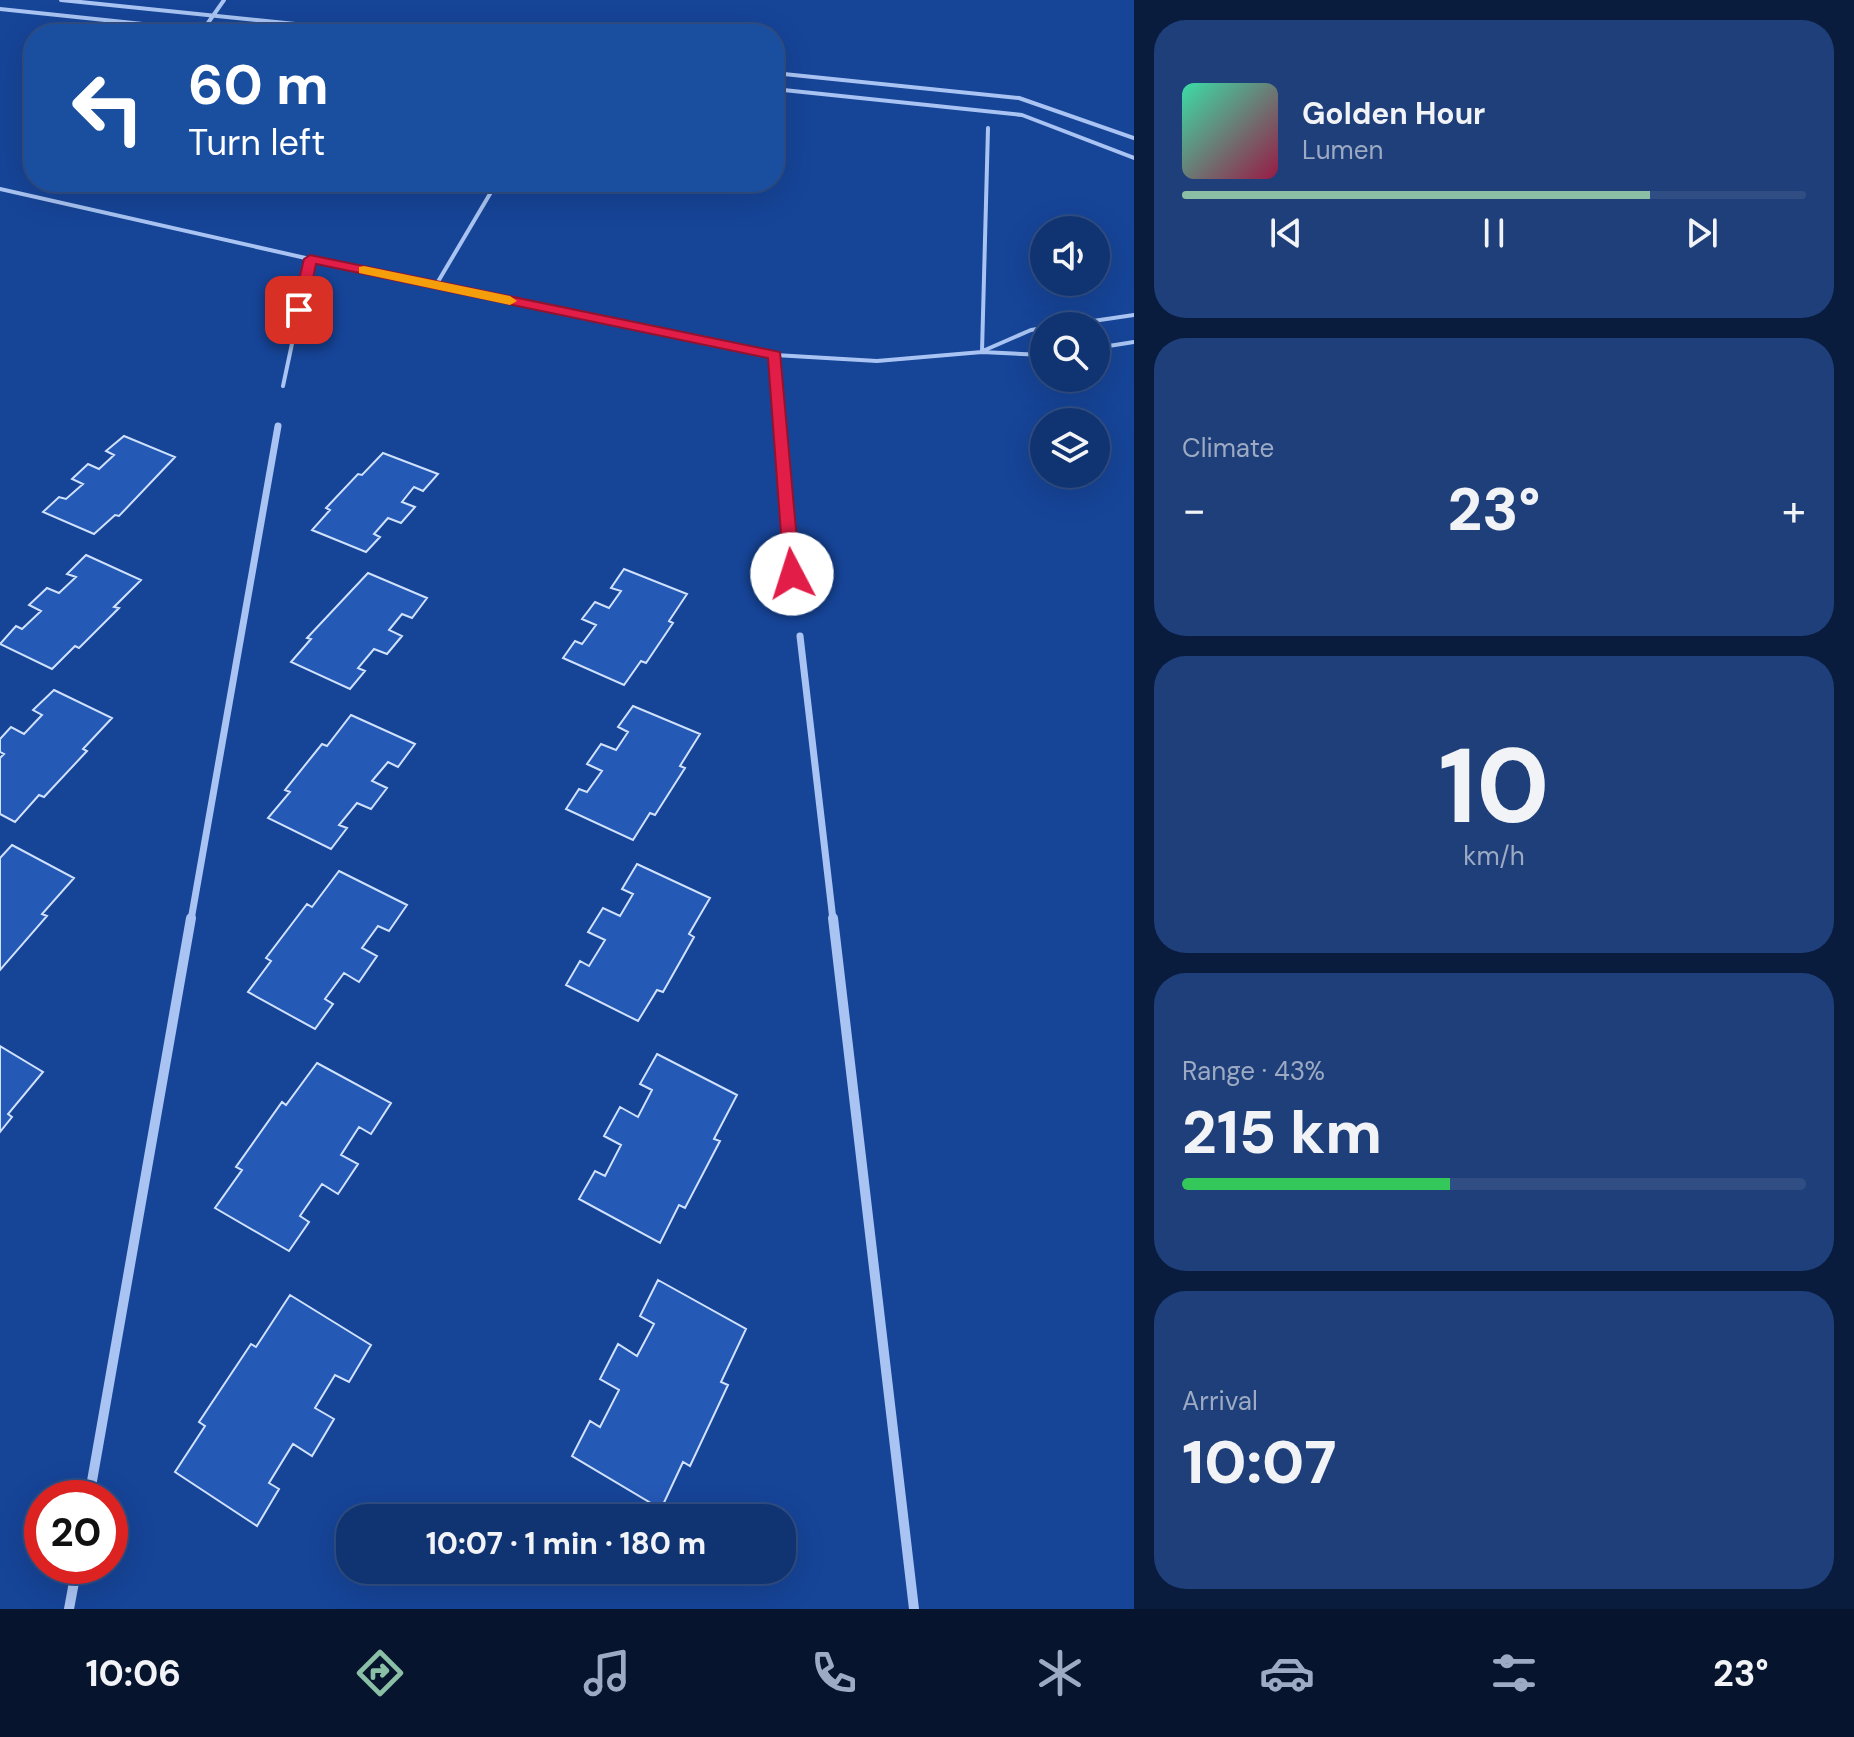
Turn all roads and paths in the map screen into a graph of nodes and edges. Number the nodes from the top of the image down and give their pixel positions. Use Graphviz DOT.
graph roads {
  1 [pos="61,0"];
  2 [pos="224,0"];
  3 [pos="0,9"];
  4 [pos="213,16"];
  5 [pos="145,24"];
  6 [pos="207,24"];
  7 [pos="293,24"];
  8 [pos="784,74"];
  9 [pos="891,85"];
  10 [pos="784,90"];
  11 [pos="890,101"];
  12 [pos="988,128"];
  13 [pos="1134,138"];
  14 [pos="1134,158"];
  15 [pos="0,189"];
  16 [pos="491,192"];
  17 [pos="310,259"];
  18 [pos="436,285"];
  19 [pos="1134,315"];
  20 [pos="1110,319"];
  21 [pos="1030,330"];
  22 [pos="1134,342"];
  23 [pos="1110,346"];
  24 [pos="982,352"];
  25 [pos="1030,354"];
  26 [pos="775,355"];
  27 [pos="283,386"];
  28 [pos="278,426"];
  29 [pos="792,574"];
  30 [pos="800,636"];
  31 [pos="92,1480"];
  32 [pos="74,1584"];
  33 [pos="69,1609"];
  34 [pos="914,1609"];
  1 -- 4 [label="lane"];
  2 -- 4 [label="lane"];
  3 -- 5 [label="lane"];
  4 -- 6 [label="lane"];
  4 -- 7 [label="lane"];
  8 -- 9 [label="lane"];
  9 -- 11 [label="lane"];
  9 -- 13 [label="lane"];
  10 -- 11 [label="lane"];
  11 -- 14 [label="lane"];
  12 -- 24 [label="lane"];
  15 -- 17 [label="lane"];
  16 -- 18 [label="lane"];
  17 -- 18 [label="lane"];
  17 -- 27 [label="lane"];
  18 -- 26 [label="lane"];
  19 -- 20 [label="lane"];
  21 -- 24 [label="lane"];
  22 -- 23 [label="lane"];
  24 -- 25 [label="lane"];
  24 -- 26 [label="lane"];
  26 -- 29 [label="lane"];
  28 -- 31 [label="street"];
  30 -- 34 [label="street"];
  32 -- 33 [label="street"];
}
